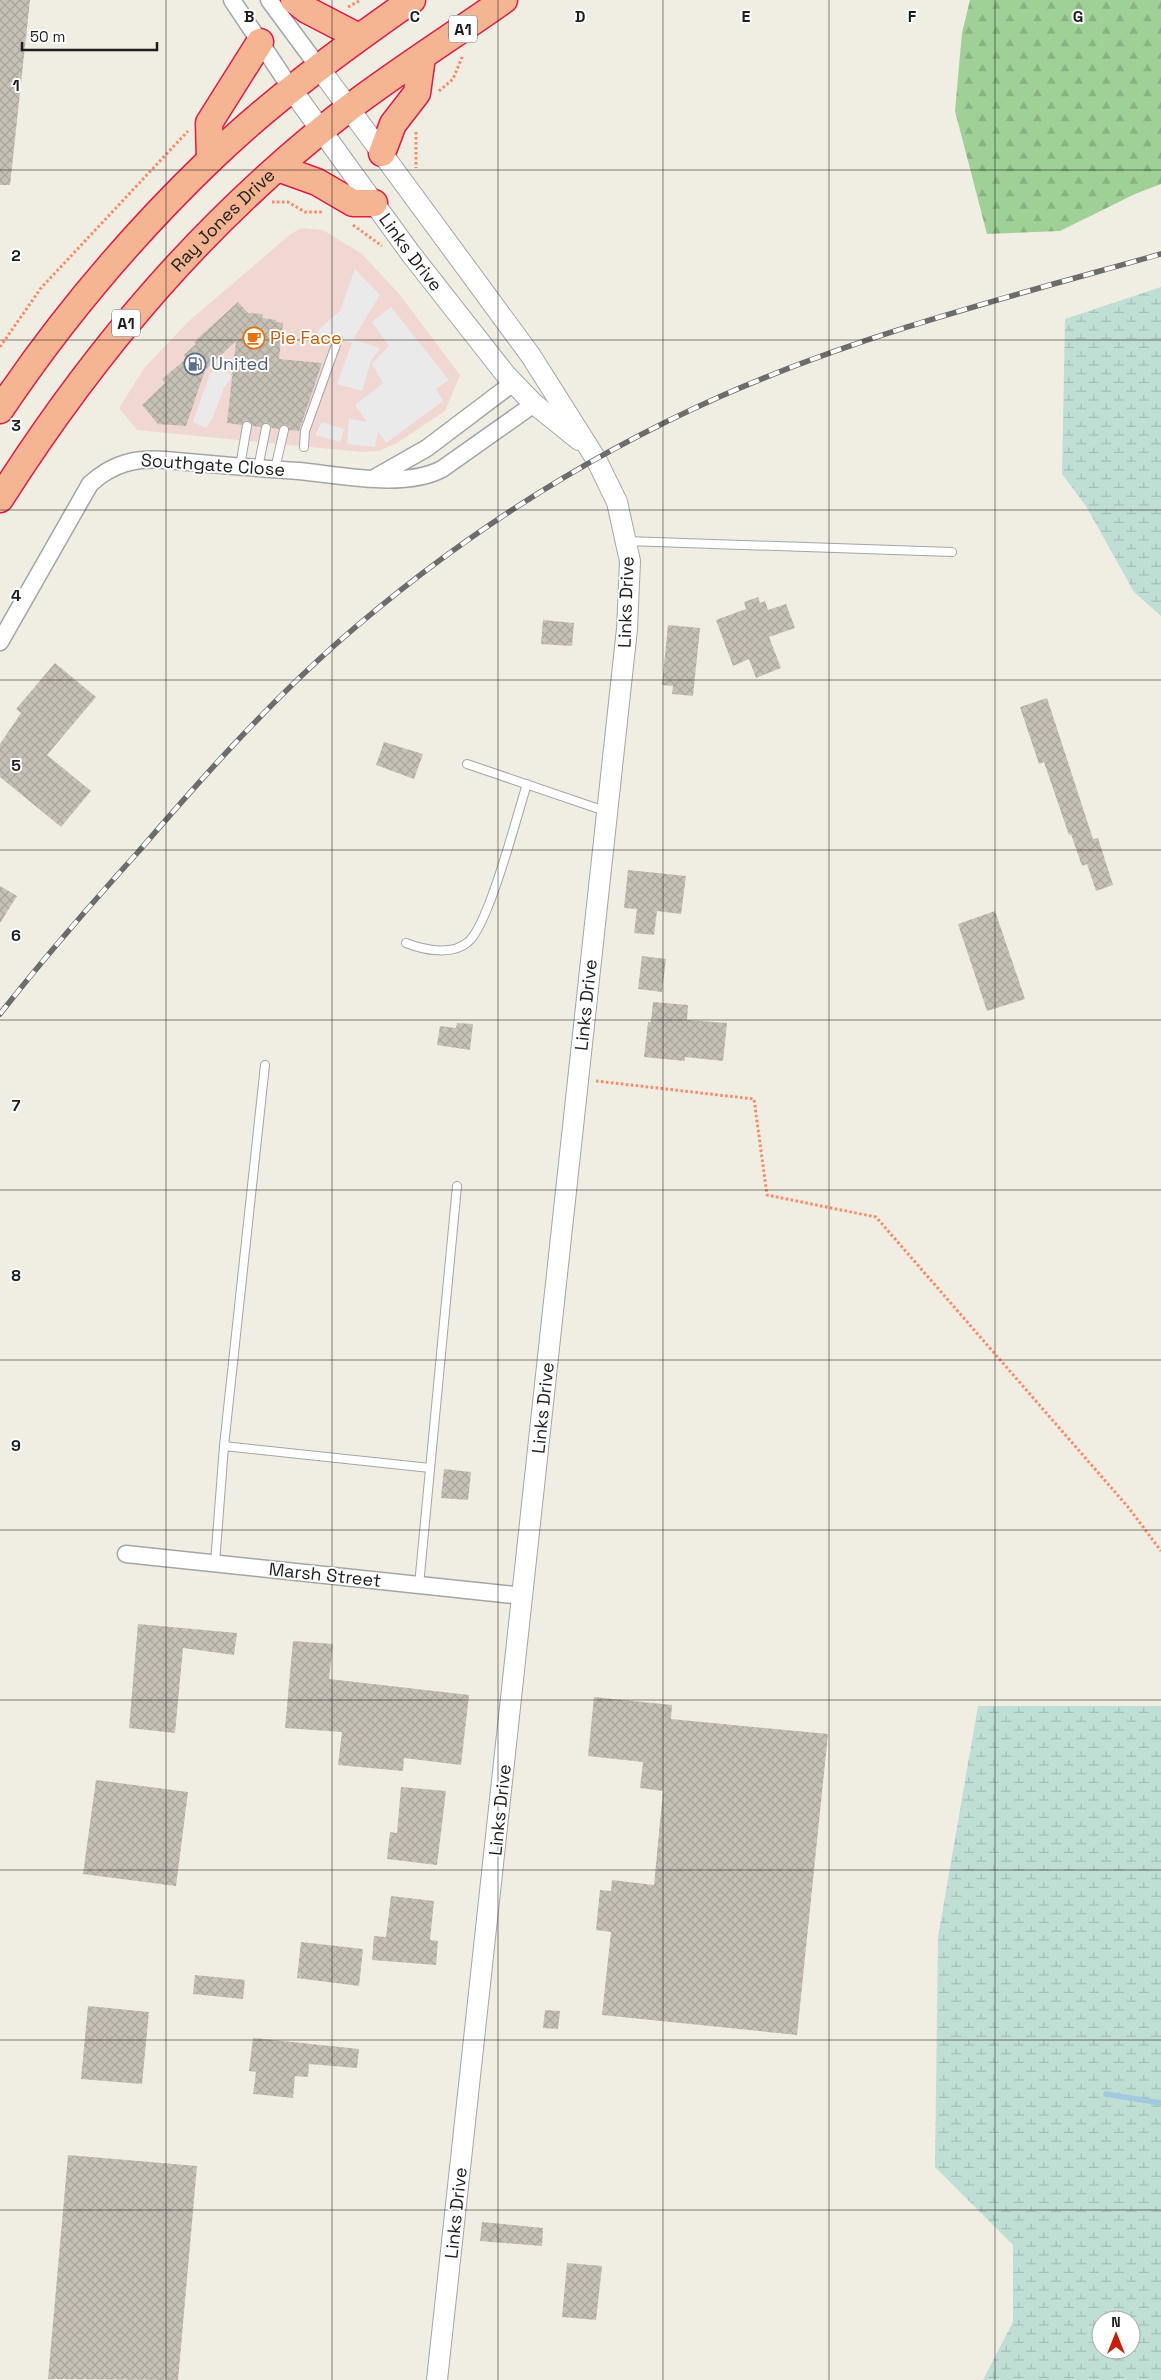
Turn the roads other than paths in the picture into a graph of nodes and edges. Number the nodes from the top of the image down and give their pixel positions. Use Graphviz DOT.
graph roads {
  1 [pos="232,0"];
  2 [pos="269,0"];
  3 [pos="294,0"];
  4 [pos="412,0"];
  5 [pos="504,0"];
  6 [pos="359,37"];
  7 [pos="260,42"];
  8 [pos="422,57"];
  9 [pos="320,69"];
  10 [pos="292,90"];
  11 [pos="349,108"];
  12 [pos="321,131"];
  13 [pos="382,153"];
  14 [pos="210,160"];
  15 [pos="278,168"];
  16 [pos="374,203"];
  17 [pos="338,338"];
  18 [pos="543,375"];
  19 [pos="513,383"];
  20 [pos="534,404"];
  21 [pos="0,410"];
  22 [pos="247,426"];
  23 [pos="266,428"];
  24 [pos="284,430"];
  25 [pos="585,444"];
  26 [pos="304,447"];
  27 [pos="240,466"];
  28 [pos="258,468"];
  29 [pos="275,470"];
  30 [pos="374,478"];
  31 [pos="0,499"];
  32 [pos="626,541"];
  33 [pos="952,552"];
  34 [pos="0,642"];
  35 [pos="467,764"];
  36 [pos="527,784"];
  37 [pos="607,811"];
  38 [pos="406,943"];
  39 [pos="265,1066"];
  40 [pos="457,1186"];
  41 [pos="224,1446"];
  42 [pos="430,1468"];
  43 [pos="126,1554"];
  44 [pos="215,1563"];
  45 [pos="419,1585"];
  46 [pos="523,1596"];
  47 [pos="437,2380"];
  1 -- 7 [label="street"];
  2 -- 9 [label="street"];
  3 -- 6 [label="highway"];
  4 -- 6 [label="highway"];
  5 -- 8 [label="highway, Ray Jones Drive / A1"];
  6 -- 9 [label="highway"];
  7 -- 10 [label="street"];
  7 -- 14 [label="highway"];
  8 -- 11 [label="highway, Ray Jones Drive / A1"];
  8 -- 13 [label="highway"];
  9 -- 10 [label="highway"];
  9 -- 11 [label="street, Links Drive"];
  10 -- 12 [label="street, Links Drive"];
  10 -- 14 [label="highway"];
  11 -- 12 [label="highway, Ray Jones Drive / A1"];
  11 -- 13 [label="street, Links Drive"];
  12 -- 15 [label="highway, Ray Jones Drive / A1"];
  12 -- 16 [label="street, Links Drive"];
  13 -- 18 [label="street, Links Drive"];
  14 -- 21 [label="highway"];
  15 -- 16 [label="highway"];
  15 -- 31 [label="highway, Ray Jones Drive / A1"];
  16 -- 19 [label="street, Links Drive"];
  17 -- 26 [label="lane"];
  18 -- 19 [label="street"];
  18 -- 20 [label="street"];
  18 -- 25 [label="street, Links Drive"];
  19 -- 20 [label="street, Links Drive"];
  19 -- 30 [label="street"];
  20 -- 25 [label="street, Links Drive"];
  20 -- 30 [label="street, Southgate Close"];
  22 -- 27 [label="lane"];
  23 -- 28 [label="lane"];
  24 -- 29 [label="lane"];
  25 -- 32 [label="street, Links Drive"];
  27 -- 28 [label="street, Southgate Close"];
  27 -- 34 [label="street, Southgate Close"];
  28 -- 29 [label="street, Southgate Close"];
  29 -- 30 [label="street, Southgate Close"];
  32 -- 33 [label="lane"];
  32 -- 37 [label="street, Links Drive"];
  35 -- 36 [label="lane"];
  36 -- 37 [label="lane"];
  36 -- 38 [label="lane"];
  37 -- 46 [label="street, Links Drive"];
  39 -- 41 [label="lane"];
  40 -- 42 [label="lane"];
  41 -- 42 [label="lane"];
  41 -- 44 [label="lane"];
  42 -- 45 [label="lane"];
  43 -- 44 [label="street, Marsh Street"];
  44 -- 45 [label="street, Marsh Street"];
  45 -- 46 [label="street, Marsh Street"];
  46 -- 47 [label="street, Links Drive"];
}
